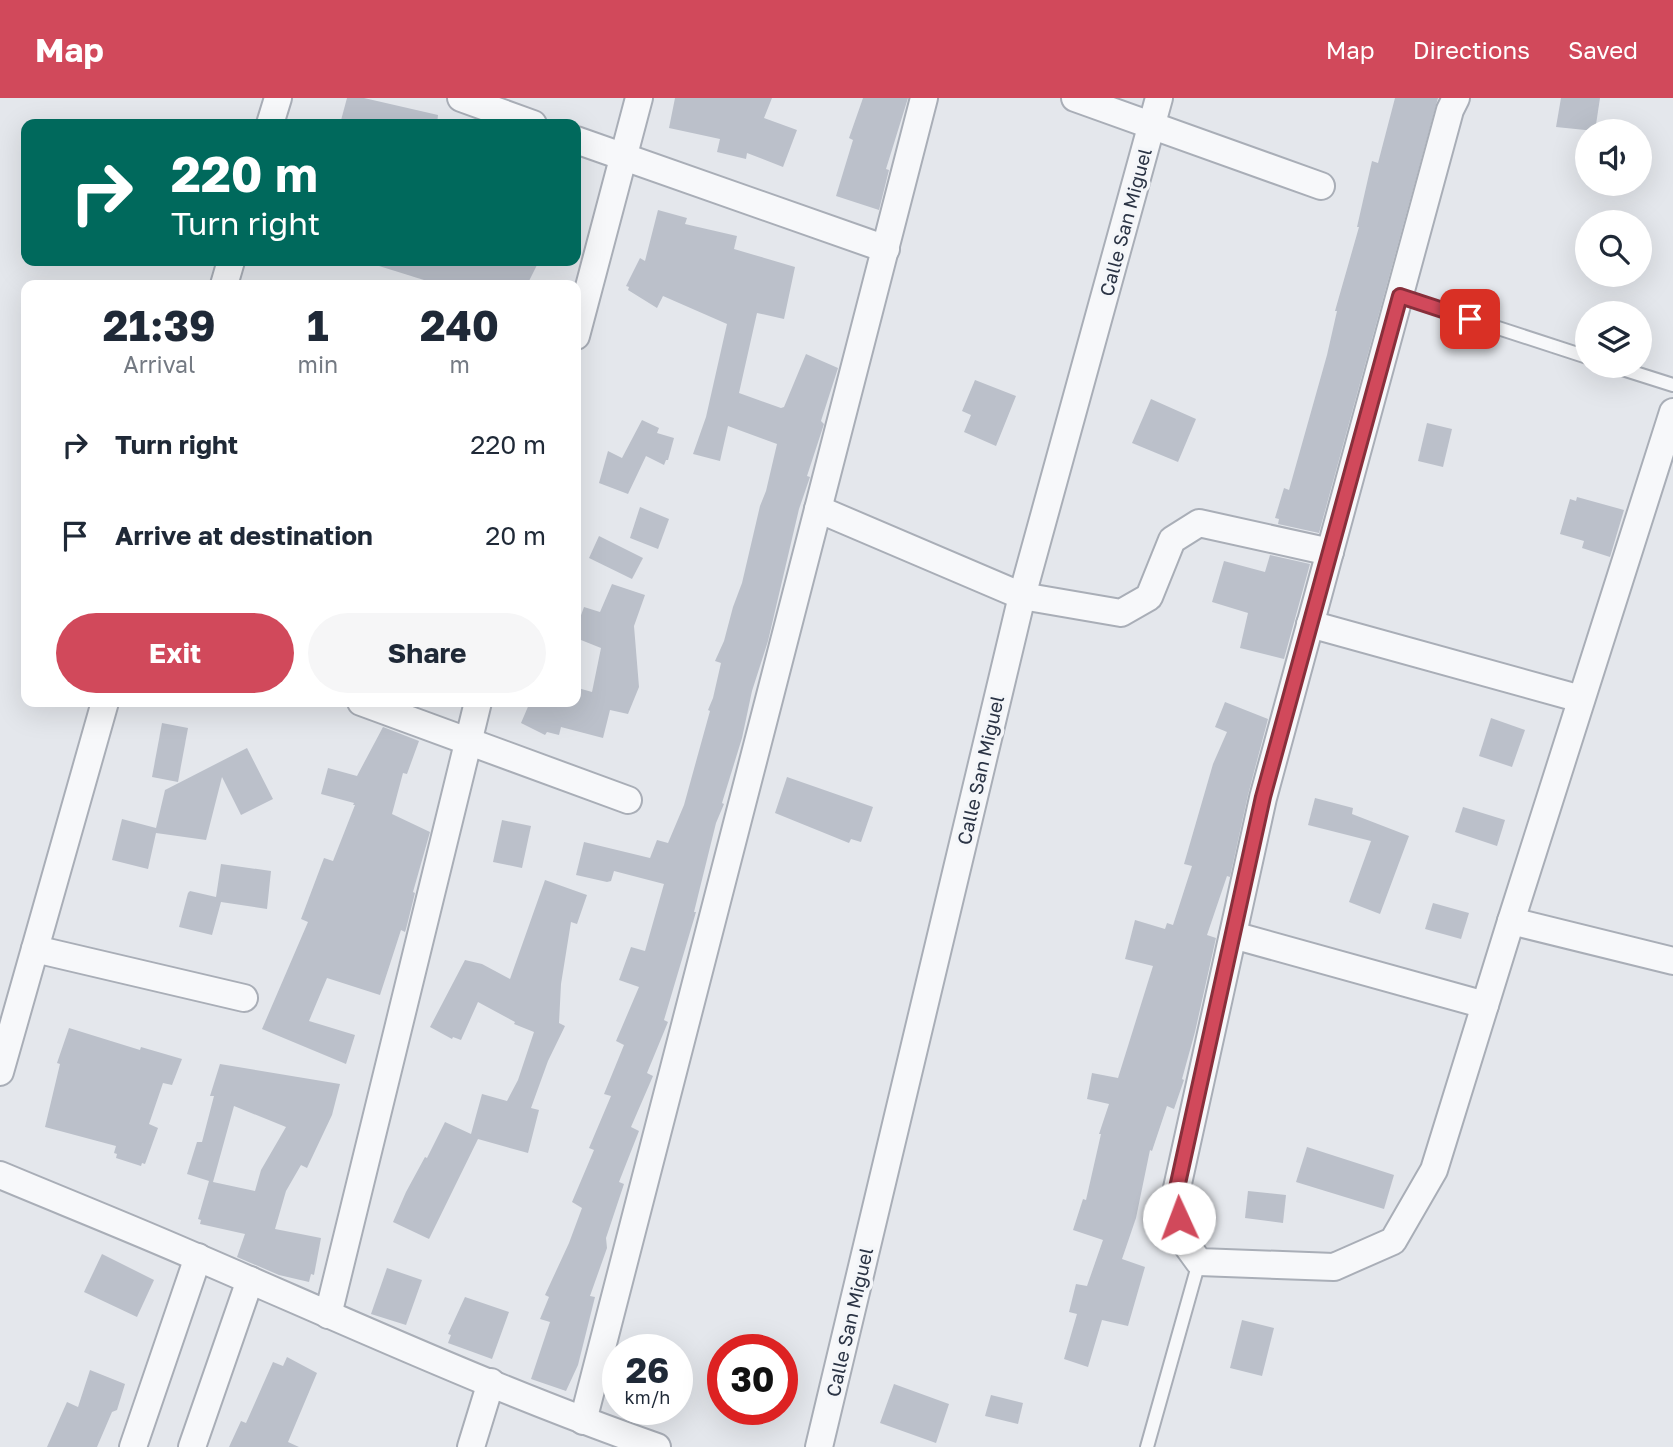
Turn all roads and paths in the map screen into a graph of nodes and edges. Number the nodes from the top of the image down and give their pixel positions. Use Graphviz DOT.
graph roads {
  1 [pos="278,98"];
  2 [pos="461,98"];
  3 [pos="639,98"];
  4 [pos="924,98"];
  5 [pos="1075,98"];
  6 [pos="1159,98"];
  7 [pos="1456,98"];
  8 [pos="272,119"];
  9 [pos="519,119"];
  10 [pos="1152,125"];
  11 [pos="581,142"];
  12 [pos="624,158"];
  13 [pos="1321,186"];
  14 [pos="886,249"];
  15 [pos="1400,296"];
  16 [pos="581,318"];
  17 [pos="1575,353"];
  18 [pos="1651,378"];
  19 [pos="1673,385"];
  20 [pos="1673,412"];
  21 [pos="818,509"];
  22 [pos="1330,551"];
  23 [pos="1022,596"];
  24 [pos="1310,624"];
  25 [pos="1581,698"];
  26 [pos="104,707"];
  27 [pos="374,707"];
  28 [pos="477,707"];
  29 [pos="468,740"];
  30 [pos="628,800"];
  31 [pos="1510,921"];
  32 [pos="1233,935"];
  33 [pos="35,949"];
  34 [pos="1673,961"];
  35 [pos="244,998"];
  36 [pos="1485,1005"];
  37 [pos="0,1072"];
  38 [pos="0,1175"];
  39 [pos="198,1257"];
  40 [pos="1199,1262"];
  41 [pos="250,1280"];
  42 [pos="328,1315"];
  43 [pos="491,1382"];
  44 [pos="583,1421"];
  45 [pos="133,1447"];
  46 [pos="192,1447"];
  47 [pos="471,1447"];
  48 [pos="657,1447"];
  49 [pos="820,1447"];
  50 [pos="1147,1447"];
  1 -- 8 [label="street"];
  2 -- 9 [label="street"];
  3 -- 12 [label="street"];
  4 -- 14 [label="street"];
  5 -- 10 [label="street"];
  6 -- 10 [label="street, Calle San Miguel"];
  7 -- 15 [label="street"];
  10 -- 13 [label="street"];
  10 -- 23 [label="street, Calle San Miguel"];
  11 -- 12 [label="street"];
  12 -- 14 [label="street"];
  12 -- 16 [label="street"];
  14 -- 21 [label="street"];
  15 -- 17 [label="lane"];
  15 -- 22 [label="street"];
  18 -- 19 [label="lane"];
  20 -- 25 [label="street"];
  21 -- 23 [label="street"];
  21 -- 44 [label="street"];
  22 -- 23 [label="street"];
  22 -- 24 [label="street"];
  23 -- 49 [label="street, Calle San Miguel"];
  24 -- 25 [label="street"];
  24 -- 32 [label="street"];
  25 -- 31 [label="street"];
  26 -- 33 [label="street"];
  27 -- 29 [label="street"];
  28 -- 29 [label="street"];
  29 -- 30 [label="street"];
  29 -- 42 [label="street"];
  31 -- 34 [label="street"];
  31 -- 36 [label="street"];
  32 -- 36 [label="street"];
  32 -- 40 [label="street"];
  33 -- 35 [label="street"];
  33 -- 37 [label="street"];
  36 -- 40 [label="street"];
  38 -- 39 [label="street"];
  39 -- 41 [label="street"];
  39 -- 45 [label="street"];
  40 -- 50 [label="lane"];
  41 -- 42 [label="street"];
  41 -- 46 [label="street"];
  42 -- 43 [label="street"];
  43 -- 44 [label="street"];
  43 -- 47 [label="street"];
  44 -- 48 [label="street"];
}
